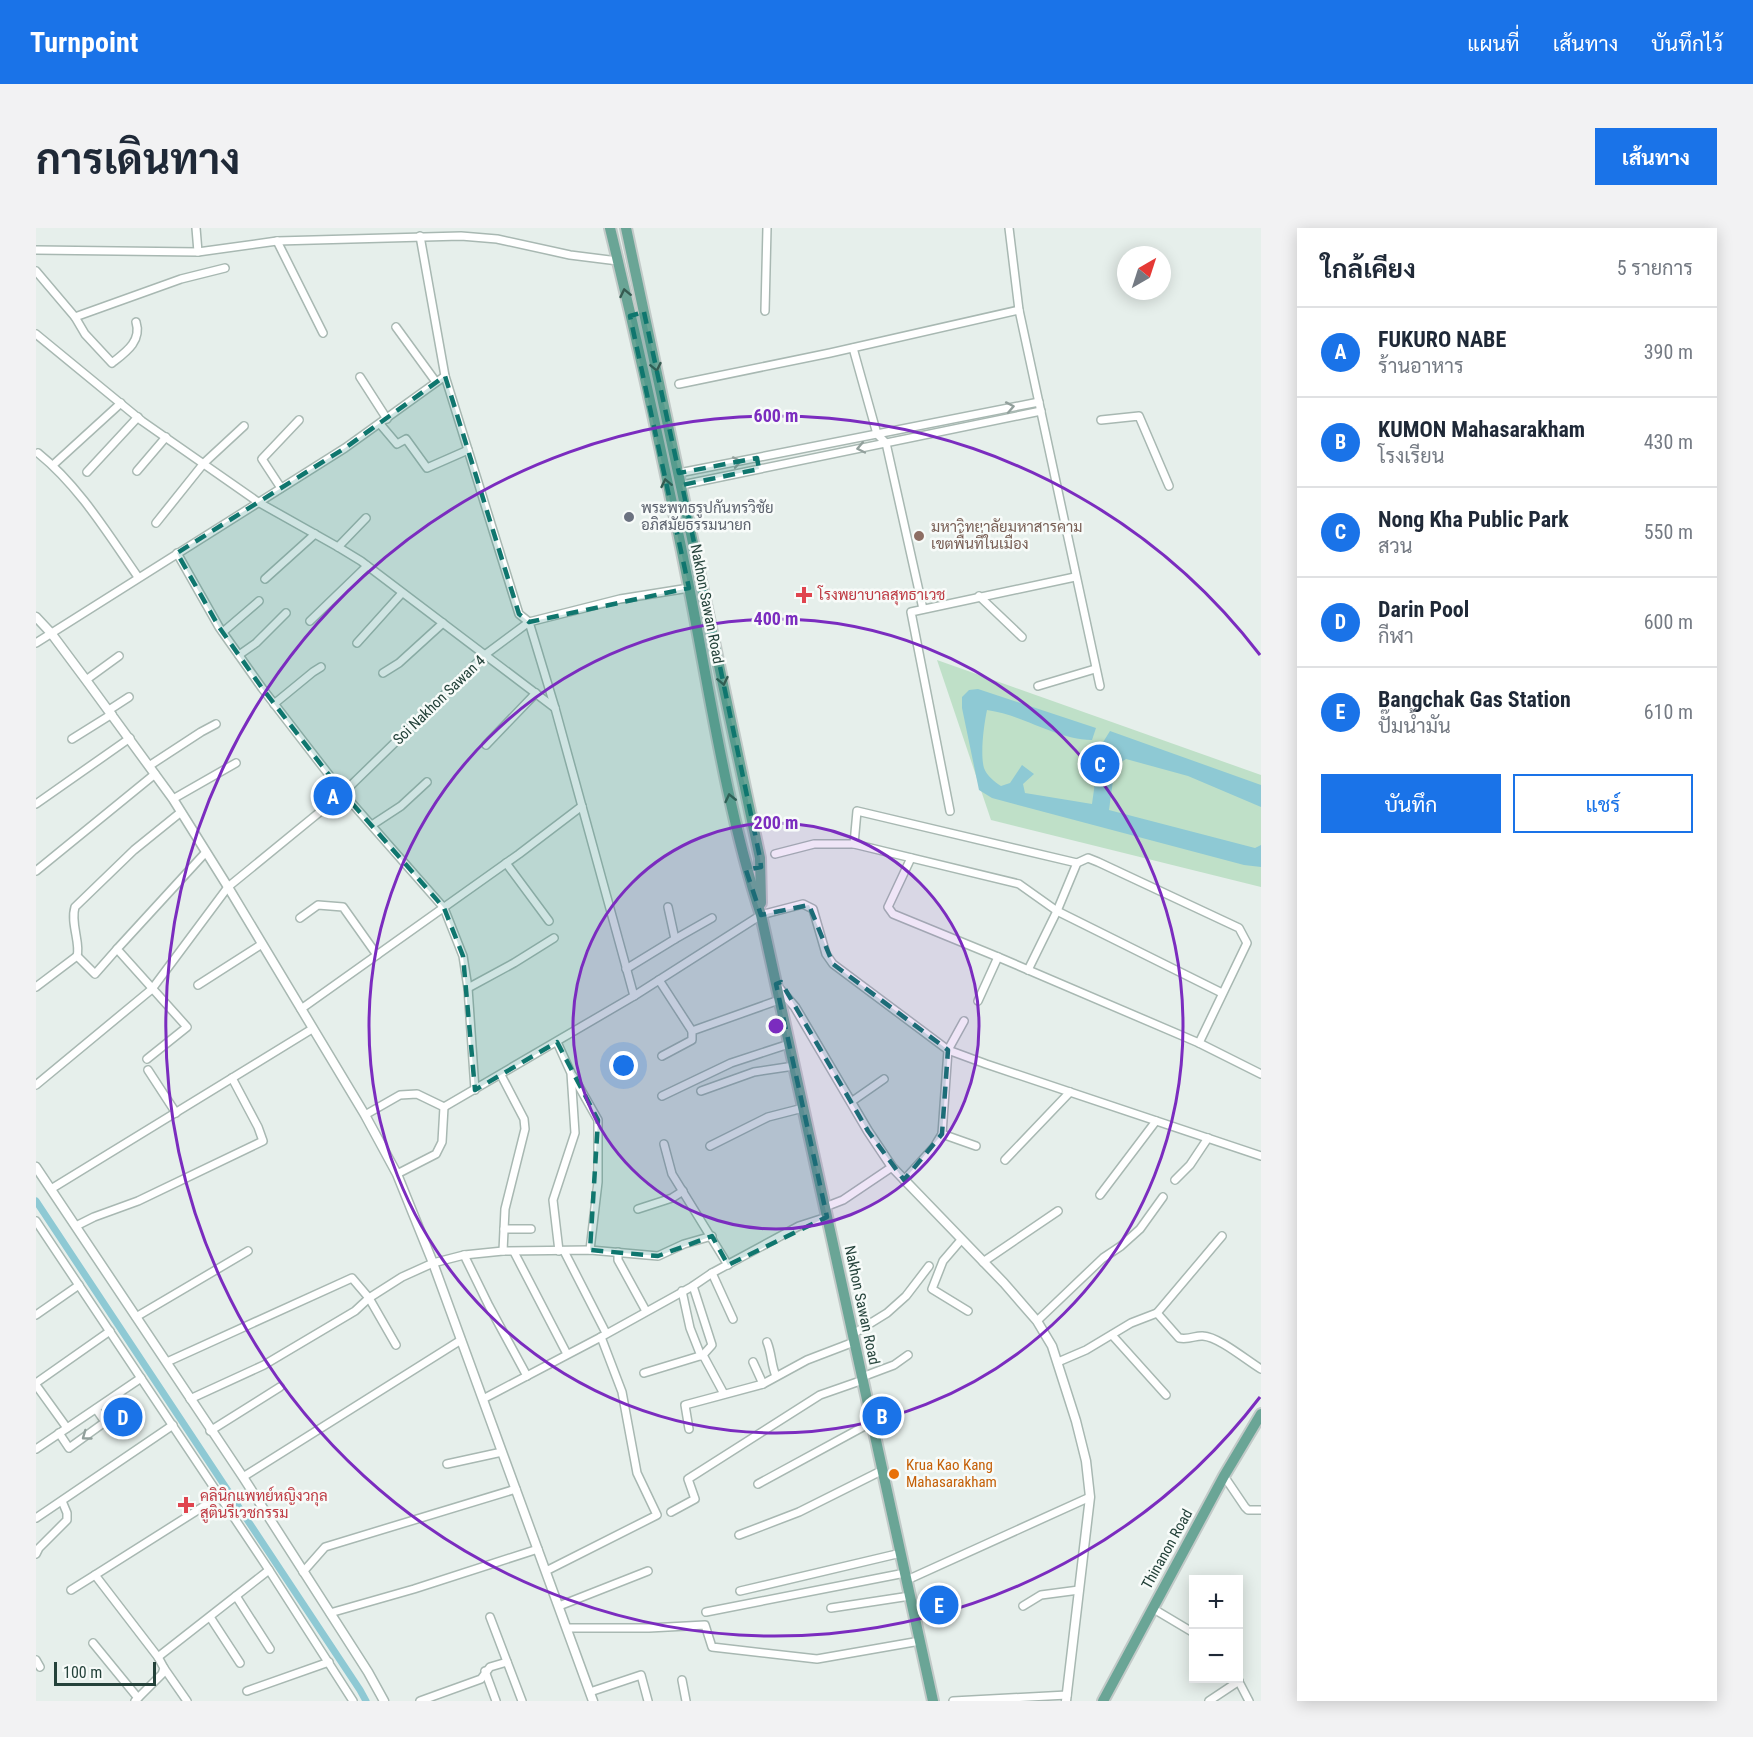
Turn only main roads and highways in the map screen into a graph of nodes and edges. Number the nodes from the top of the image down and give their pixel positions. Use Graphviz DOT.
graph roads {
  1 [pos="610,228"];
  2 [pos="626,228"];
  3 [pos="644,312"];
  4 [pos="630,316"];
  5 [pos="761,867"];
  6 [pos="746,870"];
  7 [pos="761,915"];
  8 [pos="1261,1414"];
  9 [pos="933,1701"];
  10 [pos="1102,1701"];
  4 -- 1 [label="main road, Nakhon Sawan Road, one-way"];
  2 -- 3 [label="main road, Nakhon Sawan Road"];
  3 -- 4 [label="main road"];
  3 -- 5 [label="main road, Nakhon Sawan Road, one-way"];
  6 -- 4 [label="main road, Nakhon Sawan Road, one-way"];
  5 -- 6 [label="main road"];
  5 -- 7 [label="main road, Nakhon Sawan Road"];
  6 -- 7 [label="main road, Nakhon Sawan Road"];
  7 -- 9 [label="main road, Nakhon Sawan Road"];
  8 -- 10 [label="main road, Thinanon Road"];
}
